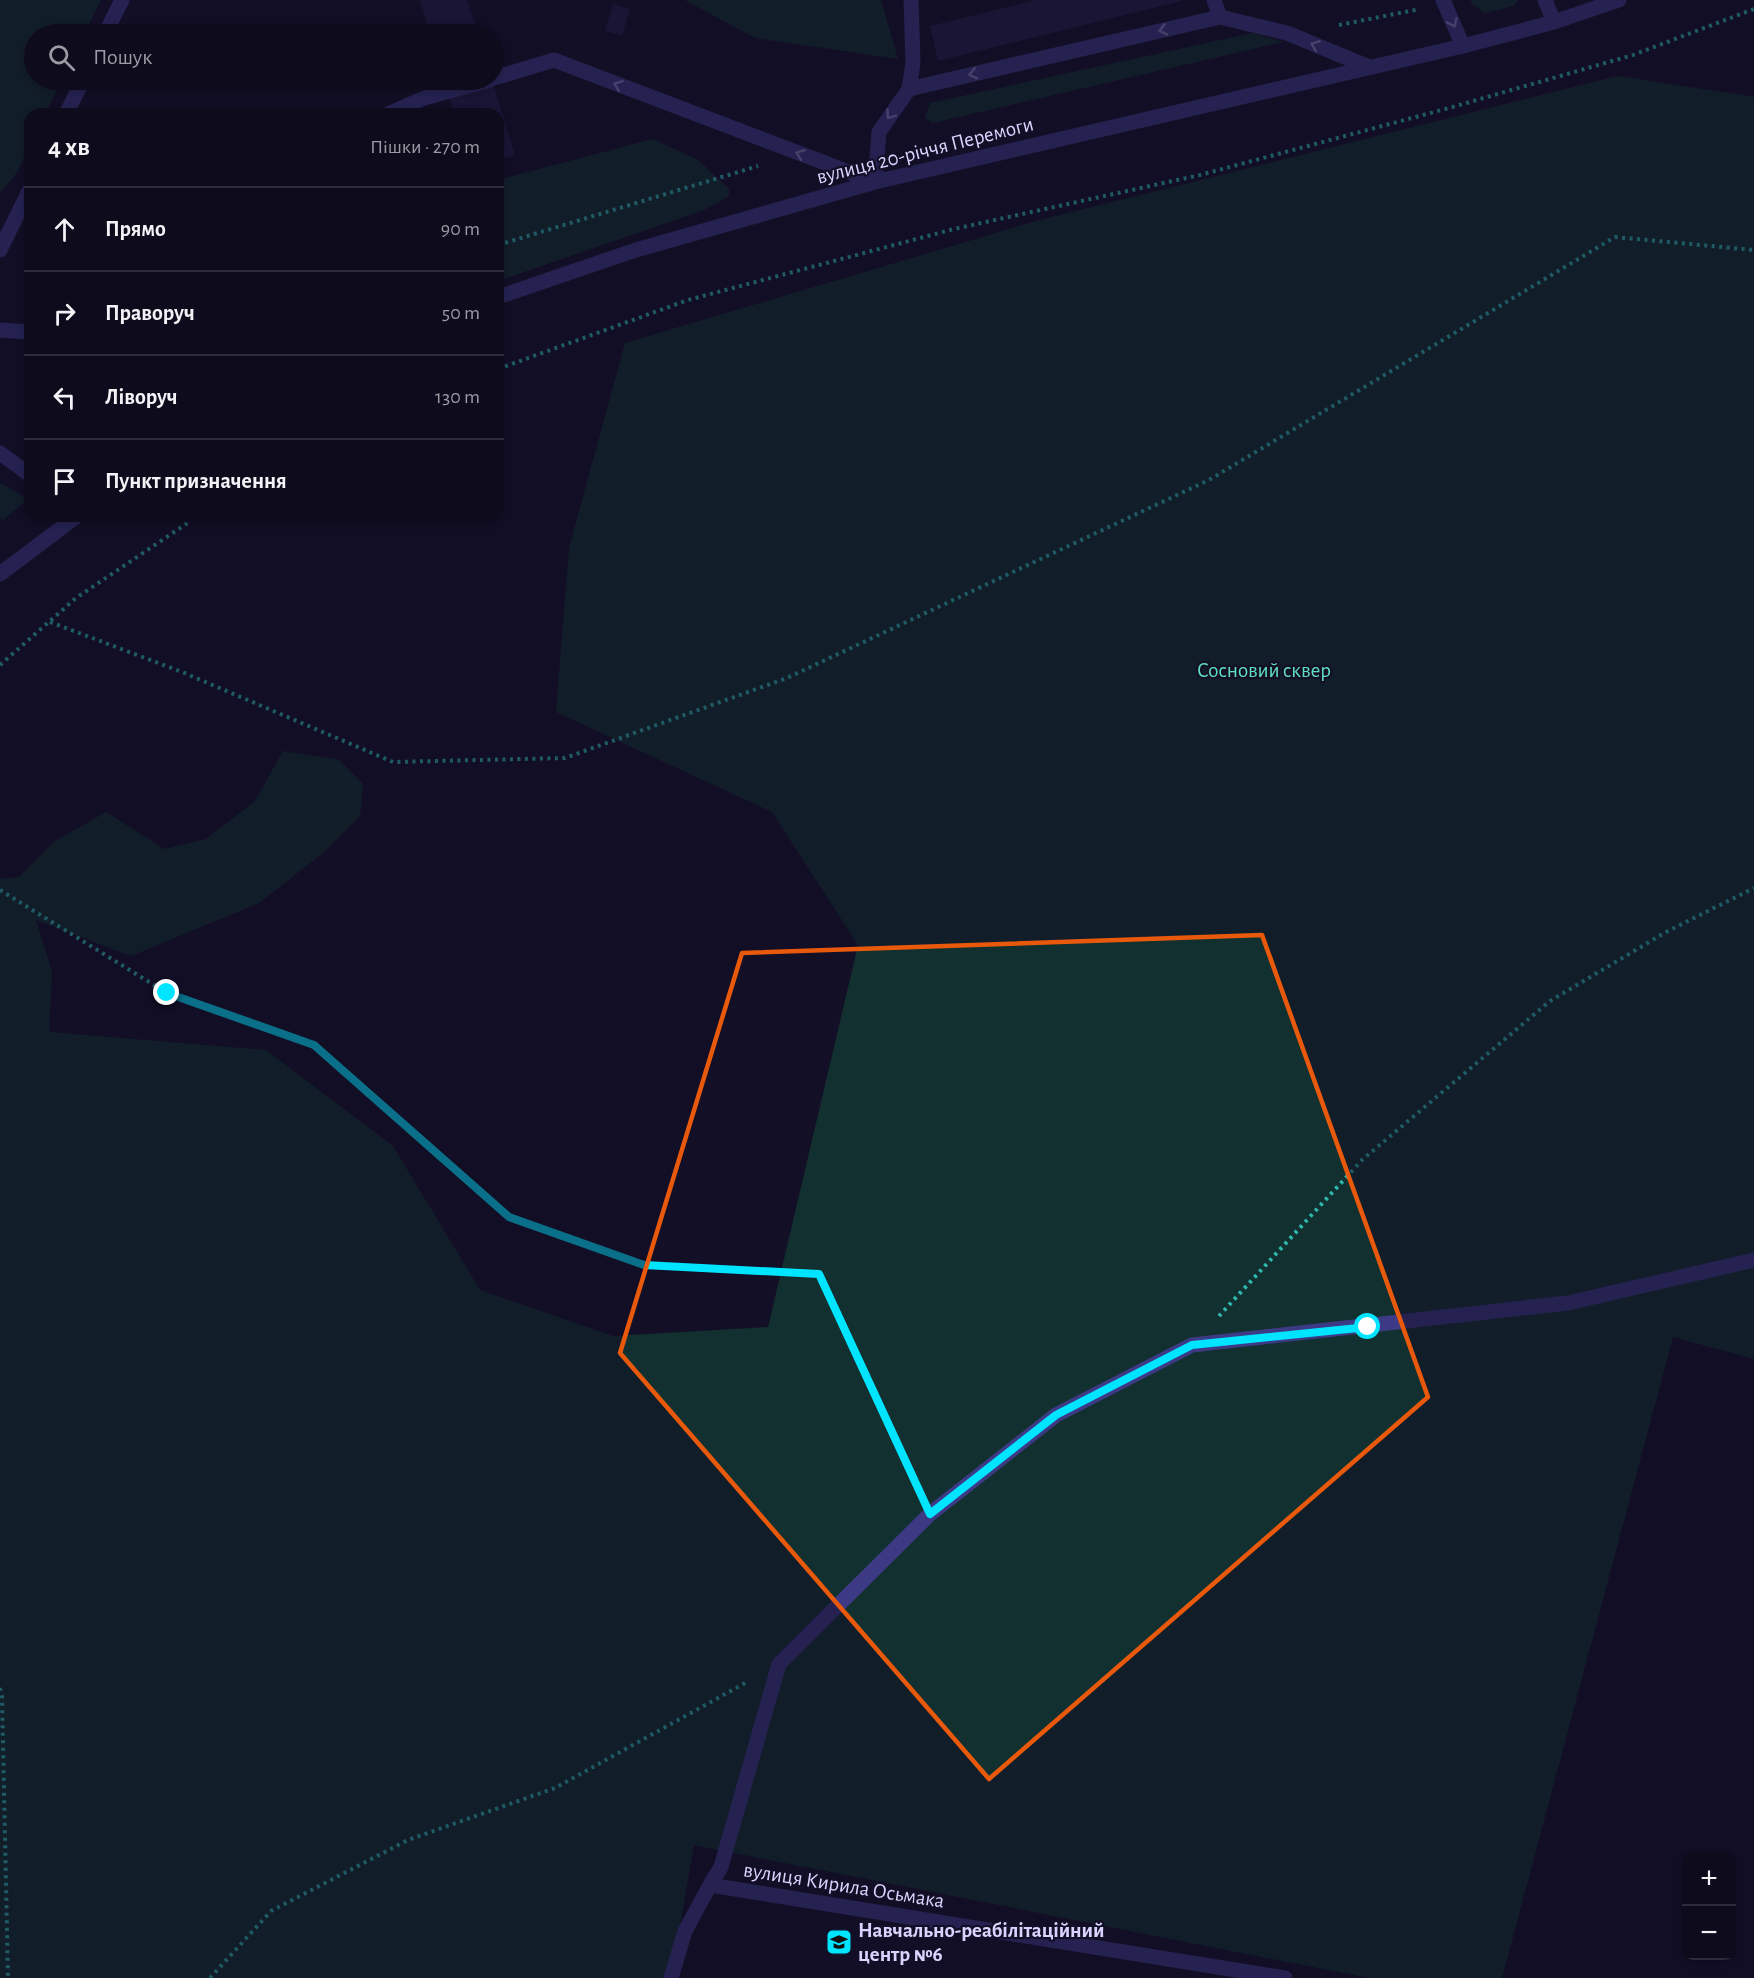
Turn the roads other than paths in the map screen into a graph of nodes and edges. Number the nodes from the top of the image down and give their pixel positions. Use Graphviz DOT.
graph roads {
  1 [pos="122,0"];
  2 [pos="911,0"];
  3 [pos="1214,0"];
  4 [pos="1545,0"];
  5 [pos="1619,0"];
  6 [pos="1444,2"];
  7 [pos="1220,16"];
  8 [pos="1554,22"];
  9 [pos="110,24"];
  10 [pos="1463,46"];
  11 [pos="1369,67"];
  12 [pos="504,75"];
  13 [pos="909,89"];
  14 [pos="78,90"];
  15 [pos="453,90"];
  16 [pos="69,108"];
  17 [pos="402,108"];
  18 [pos="875,182"];
  19 [pos="24,201"];
  20 [pos="1,245"];
  21 [pos="504,295"];
  22 [pos="0,330"];
  23 [pos="24,332"];
  24 [pos="0,453"];
  25 [pos="24,471"];
  26 [pos="69,522"];
  27 [pos="0,574"];
  28 [pos="1754,1260"];
  29 [pos="710,1885"];
  30 [pos="671,1978"];
  31 [pos="1285,1978"];
  1 -- 9 [label="street"];
  2 -- 13 [label="street"];
  3 -- 7 [label="street"];
  4 -- 8 [label="street"];
  5 -- 8 [label="street"];
  6 -- 10 [label="street, one-way"];
  11 -- 7 [label="street, one-way"];
  7 -- 13 [label="street, one-way"];
  8 -- 10 [label="street"];
  10 -- 11 [label="street"];
  11 -- 18 [label="street, вулиця 20-річчя Перемоги"];
  18 -- 12 [label="street, one-way"];
  13 -- 18 [label="street, one-way"];
  14 -- 16 [label="street"];
  15 -- 17 [label="street"];
  18 -- 21 [label="street, вулиця 20-річчя Перемоги"];
  19 -- 20 [label="street"];
  22 -- 23 [label="street"];
  24 -- 25 [label="street"];
  26 -- 27 [label="street"];
  28 -- 29 [label="street"];
  29 -- 30 [label="street"];
  29 -- 31 [label="street, вулиця Кирила Осьмака"];
}
